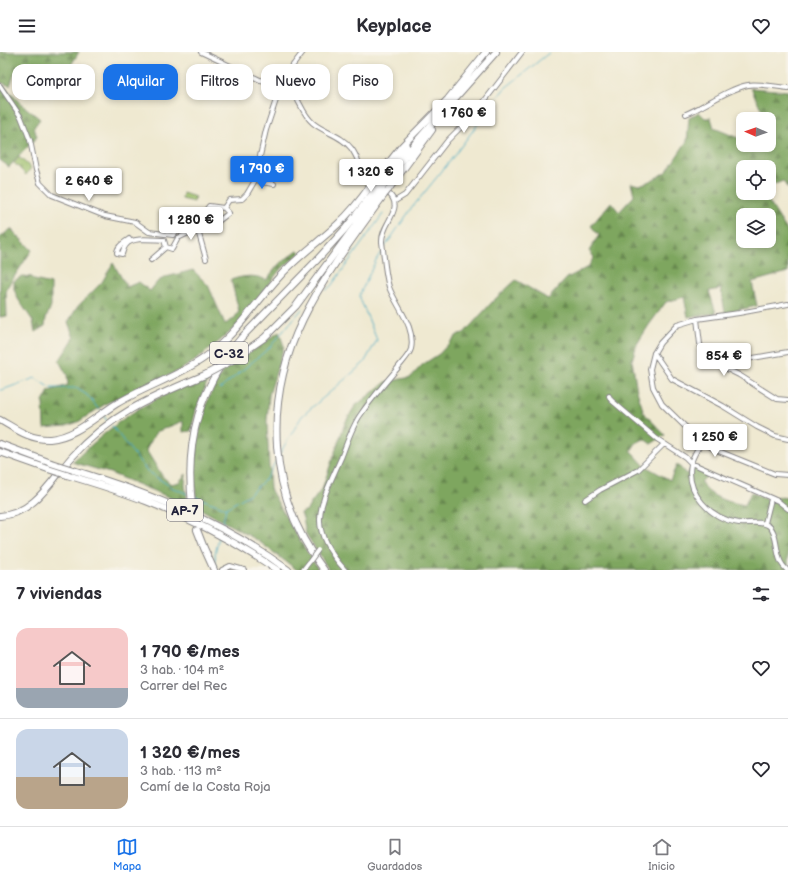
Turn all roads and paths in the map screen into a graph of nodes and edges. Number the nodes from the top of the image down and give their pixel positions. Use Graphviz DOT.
graph roads {
  1 [pos="200,52"];
  2 [pos="303,52"];
  3 [pos="486,52"];
  4 [pos="496,52"];
  5 [pos="522,52"];
  6 [pos="294,64"];
  7 [pos="261,80"];
  8 [pos="0,86"];
  9 [pos="788,88"];
  10 [pos="276,100"];
  11 [pos="298,100"];
  12 [pos="686,114"];
  13 [pos="256,179"];
  14 [pos="274,184"];
  15 [pos="380,187"];
  16 [pos="395,201"];
  17 [pos="224,208"];
  18 [pos="187,222"];
  19 [pos="197,229"];
  20 [pos="173,235"];
  21 [pos="178,238"];
  22 [pos="129,239"];
  23 [pos="166,247"];
  24 [pos="206,259"];
  25 [pos="151,260"];
  26 [pos="788,304"];
  27 [pos="697,319"];
  28 [pos="788,352"];
  29 [pos="654,353"];
  30 [pos="717,364"];
  31 [pos="609,396"];
  32 [pos="788,400"];
  33 [pos="0,420"];
  34 [pos="788,438"];
  35 [pos="701,442"];
  36 [pos="0,444"];
  37 [pos="664,444"];
  38 [pos="0,452"];
  39 [pos="691,464"];
  40 [pos="50,466"];
  41 [pos="788,474"];
  42 [pos="772,499"];
  43 [pos="585,500"];
  44 [pos="192,505"];
  45 [pos="788,509"];
  46 [pos="0,516"];
  47 [pos="765,523"];
  48 [pos="197,530"];
  49 [pos="324,542"];
  50 [pos="214,570"];
  51 [pos="222,570"];
  52 [pos="244,570"];
  53 [pos="277,570"];
  54 [pos="288,570"];
  55 [pos="303,570"];
  56 [pos="324,570"];
  57 [pos="345,570"];
  58 [pos="787,570"];
  1 -- 7 [label="street"];
  2 -- 6 [label="street"];
  3 -- 15 [label="highway, C-32"];
  4 -- 15 [label="highway, C-32"];
  5 -- 16 [label="street"];
  8 -- 20 [label="street"];
  9 -- 12 [label="street"];
  10 -- 13 [label="street"];
  11 -- 16 [label="street"];
  13 -- 14 [label="street"];
  13 -- 17 [label="street"];
  15 -- 33 [label="highway, C-32"];
  15 -- 44 [label="highway, C-32"];
  15 -- 46 [label="highway, C-32, bridge"];
  15 -- 56 [label="highway, C-32"];
  16 -- 49 [label="street"];
  17 -- 18 [label="street"];
  17 -- 19 [label="street"];
  18 -- 19 [label="street"];
  18 -- 20 [label="street"];
  19 -- 21 [label="street"];
  19 -- 24 [label="street"];
  20 -- 21 [label="street"];
  21 -- 23 [label="street"];
  22 -- 23 [label="street"];
  23 -- 25 [label="street"];
  26 -- 27 [label="street"];
  27 -- 29 [label="street"];
  27 -- 30 [label="street"];
  28 -- 30 [label="street"];
  29 -- 34 [label="street"];
  29 -- 35 [label="street"];
  30 -- 32 [label="street"];
  31 -- 37 [label="street"];
  35 -- 39 [label="street"];
  35 -- 41 [label="street"];
  36 -- 40 [label="highway, AP-7"];
  37 -- 39 [label="street"];
  37 -- 43 [label="street"];
  38 -- 40 [label="highway, AP-7"];
  39 -- 42 [label="street"];
  39 -- 47 [label="street"];
  40 -- 53 [label="highway, AP-7, bridge"];
  40 -- 54 [label="highway, AP-7, bridge"];
  42 -- 45 [label="street"];
  42 -- 47 [label="street"];
  47 -- 58 [label="street"];
  48 -- 50 [label="highway"];
  49 -- 55 [label="street, bridge"];
  49 -- 57 [label="street"];
  51 -- 52 [label="street"];
}
